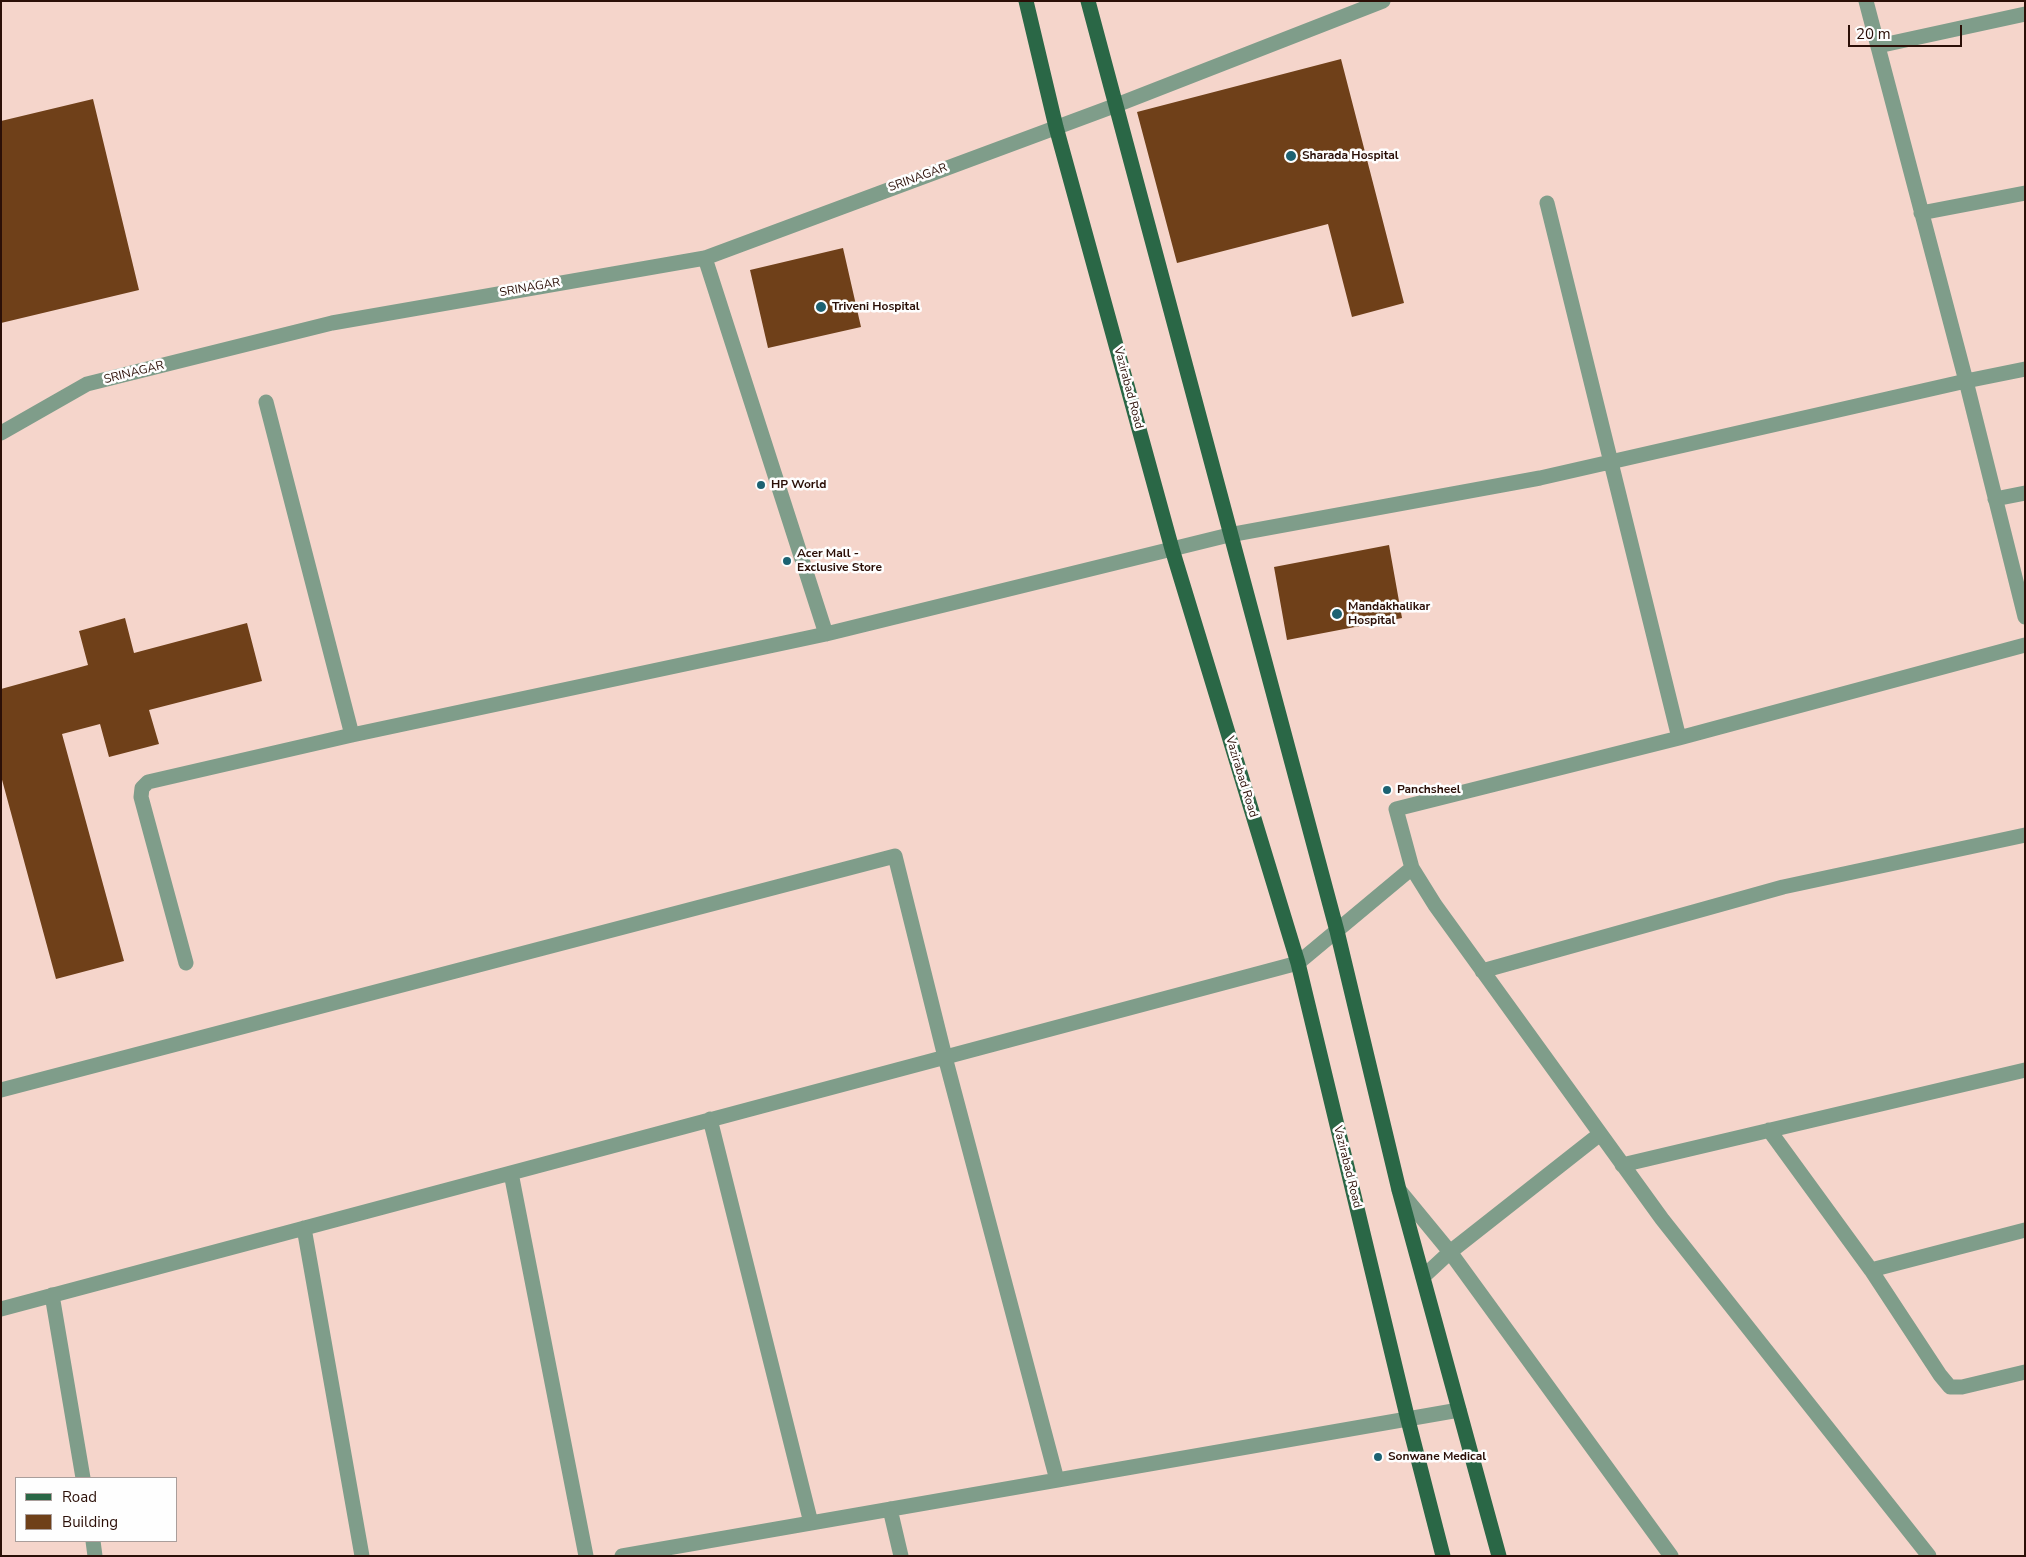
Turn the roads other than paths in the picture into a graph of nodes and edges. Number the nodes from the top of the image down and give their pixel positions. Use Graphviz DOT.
graph roads {
  1 [pos="1026,1"];
  2 [pos="1088,1"];
  3 [pos="1383,1"];
  4 [pos="1866,1"];
  5 [pos="2025,14"];
  6 [pos="1878,46"];
  7 [pos="1114,106"];
  8 [pos="1056,127"];
  9 [pos="2025,193"];
  10 [pos="1547,203"];
  11 [pos="1922,213"];
  12 [pos="704,258"];
  13 [pos="2025,369"];
  14 [pos="1966,381"];
  15 [pos="266,402"];
  16 [pos="1,433"];
  17 [pos="1612,462"];
  18 [pos="2025,493"];
  19 [pos="1995,499"];
  20 [pos="1229,535"];
  21 [pos="1172,549"];
  22 [pos="2025,617"];
  23 [pos="826,634"];
  24 [pos="2025,645"];
  25 [pos="352,735"];
  26 [pos="1679,738"];
  27 [pos="2025,835"];
  28 [pos="1412,868"];
  29 [pos="1337,931"];
  30 [pos="186,963"];
  31 [pos="1298,963"];
  32 [pos="1482,971"];
  33 [pos="945,1057"];
  34 [pos="2025,1070"];
  35 [pos="1,1090"];
  36 [pos="710,1119"];
  37 [pos="1769,1130"];
  38 [pos="1600,1134"];
  39 [pos="1622,1165"];
  40 [pos="511,1173"];
  41 [pos="1398,1190"];
  42 [pos="304,1228"];
  43 [pos="2025,1230"];
  44 [pos="1450,1252"];
  45 [pos="1870,1270"];
  46 [pos="1423,1277"];
  47 [pos="52,1295"];
  48 [pos="1,1309"];
  49 [pos="2025,1372"];
  50 [pos="1460,1410"];
  51 [pos="1408,1420"];
  52 [pos="82,1477"];
  53 [pos="1057,1480"];
  54 [pos="890,1509"];
  55 [pos="811,1523"];
  56 [pos="93,1542"];
  57 [pos="96,1556"];
  58 [pos="362,1556"];
  59 [pos="586,1556"];
  60 [pos="622,1556"];
  61 [pos="902,1556"];
  62 [pos="1443,1556"];
  63 [pos="1499,1556"];
  64 [pos="1671,1556"];
  65 [pos="1929,1556"];
  1 -- 8 [label="main road, Vazirabad Road"];
  2 -- 7 [label="main road"];
  3 -- 7 [label="street, SRINAGAR"];
  4 -- 6 [label="street"];
  5 -- 6 [label="street"];
  6 -- 11 [label="street"];
  7 -- 8 [label="street, SRINAGAR"];
  7 -- 20 [label="main road"];
  8 -- 12 [label="street, SRINAGAR"];
  8 -- 21 [label="main road, Vazirabad Road"];
  9 -- 11 [label="street"];
  10 -- 17 [label="street"];
  11 -- 14 [label="street"];
  12 -- 16 [label="street, SRINAGAR"];
  12 -- 23 [label="street"];
  13 -- 14 [label="street"];
  14 -- 17 [label="street"];
  14 -- 19 [label="street"];
  15 -- 25 [label="street"];
  17 -- 20 [label="street"];
  17 -- 26 [label="street"];
  18 -- 19 [label="street"];
  19 -- 22 [label="street"];
  20 -- 21 [label="street"];
  20 -- 29 [label="main road"];
  21 -- 23 [label="street"];
  21 -- 31 [label="main road, Vazirabad Road"];
  23 -- 25 [label="street"];
  24 -- 26 [label="street"];
  25 -- 30 [label="street"];
  26 -- 28 [label="street"];
  27 -- 32 [label="street"];
  28 -- 29 [label="street"];
  28 -- 32 [label="street"];
  29 -- 31 [label="street"];
  29 -- 41 [label="main road"];
  31 -- 33 [label="street"];
  31 -- 51 [label="main road, Vazirabad Road"];
  32 -- 38 [label="street"];
  33 -- 35 [label="street"];
  33 -- 36 [label="street"];
  33 -- 53 [label="street"];
  34 -- 37 [label="street"];
  36 -- 40 [label="street"];
  36 -- 55 [label="street"];
  37 -- 39 [label="street"];
  37 -- 45 [label="street"];
  38 -- 39 [label="street"];
  38 -- 44 [label="street"];
  39 -- 65 [label="street"];
  40 -- 42 [label="street"];
  40 -- 59 [label="street"];
  41 -- 44 [label="street"];
  41 -- 46 [label="main road"];
  42 -- 47 [label="street"];
  42 -- 58 [label="street"];
  43 -- 45 [label="street"];
  44 -- 46 [label="street"];
  44 -- 64 [label="street"];
  45 -- 49 [label="street"];
  46 -- 50 [label="main road"];
  47 -- 48 [label="street"];
  47 -- 52 [label="street"];
  50 -- 51 [label="street"];
  50 -- 63 [label="main road"];
  51 -- 53 [label="street"];
  51 -- 62 [label="main road, Vazirabad Road"];
  53 -- 54 [label="street"];
  54 -- 55 [label="street"];
  54 -- 61 [label="street"];
  55 -- 60 [label="street"];
  56 -- 57 [label="street"];
}
